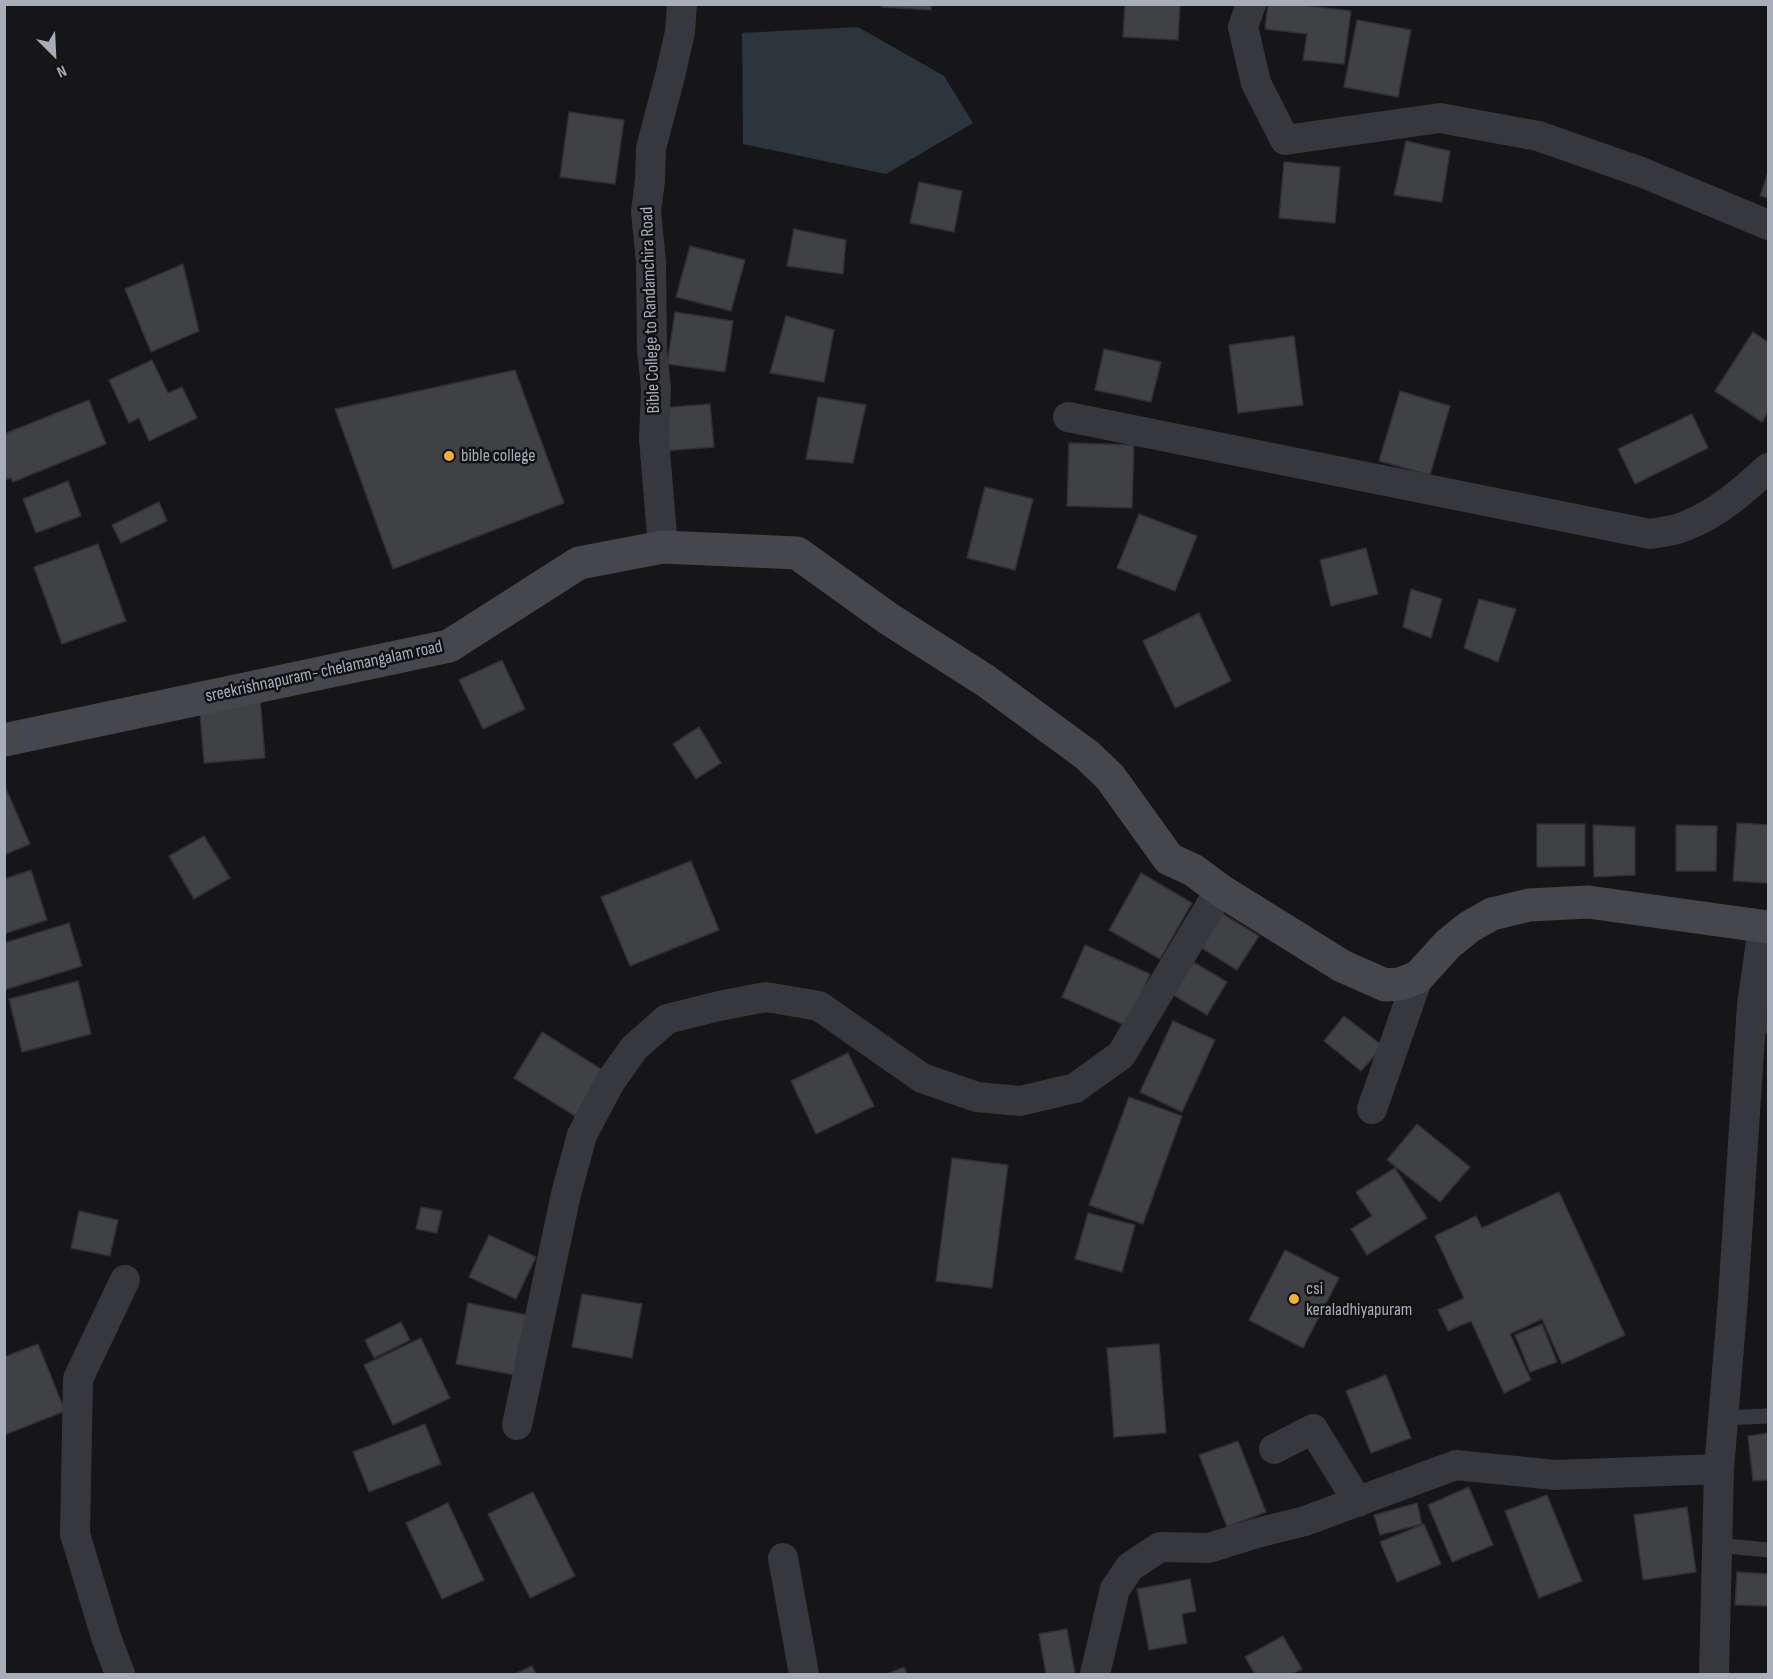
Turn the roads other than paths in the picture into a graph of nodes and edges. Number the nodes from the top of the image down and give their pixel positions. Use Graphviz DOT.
graph roads {
  1 [pos="682,4"];
  2 [pos="1251,4"];
  3 [pos="1768,225"];
  4 [pos="1068,417"];
  5 [pos="1768,468"];
  6 [pos="663,547"];
  7 [pos="4,740"];
  8 [pos="1220,890"];
  9 [pos="1766,927"];
  10 [pos="1418,976"];
  11 [pos="1372,1109"];
  12 [pos="125,1280"];
  13 [pos="1768,1416"];
  14 [pos="1723,1418"];
  15 [pos="517,1425"];
  16 [pos="1274,1449"];
  17 [pos="1719,1469"];
  18 [pos="1358,1502"];
  19 [pos="1716,1545"];
  20 [pos="1768,1550"];
  21 [pos="783,1558"];
  22 [pos="120,1674"];
  23 [pos="804,1674"];
  24 [pos="1095,1674"];
  25 [pos="1714,1674"];
  1 -- 6 [label="street, Bible College to Randamchira Road"];
  2 -- 3 [label="street"];
  4 -- 5 [label="street"];
  6 -- 7 [label="street, sreekrishnapuram- chelamangalam road"];
  6 -- 8 [label="street, sreekrishnapuram- chelamangalam road"];
  8 -- 10 [label="street, sreekrishnapuram- chelamangalam road"];
  8 -- 15 [label="street"];
  9 -- 10 [label="street"];
  9 -- 14 [label="street"];
  10 -- 11 [label="street"];
  12 -- 22 [label="street"];
  13 -- 14 [label="lane"];
  14 -- 17 [label="street"];
  16 -- 18 [label="street"];
  17 -- 18 [label="street"];
  17 -- 19 [label="street"];
  18 -- 24 [label="street"];
  19 -- 20 [label="lane"];
  19 -- 25 [label="street"];
  21 -- 23 [label="street"];
}
